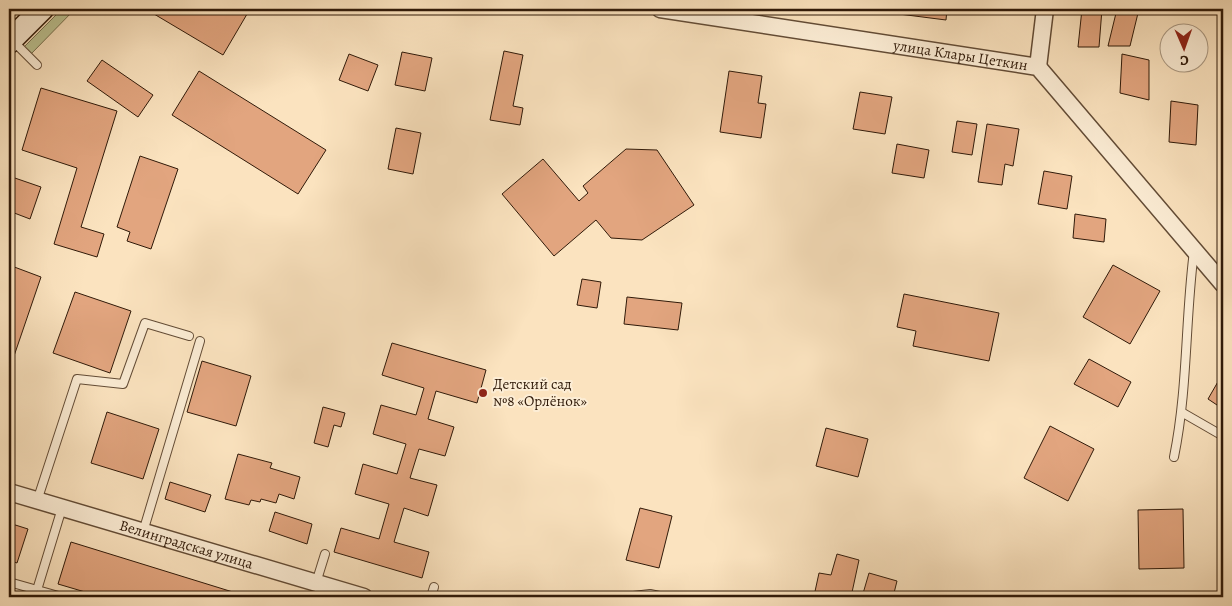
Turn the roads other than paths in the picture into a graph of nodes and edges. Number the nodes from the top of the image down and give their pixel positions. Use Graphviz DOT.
graph roads {
  1 [pos="42,9"];
  2 [pos="660,9"];
  3 [pos="1045,9"];
  4 [pos="10,41"];
  5 [pos="37,65"];
  6 [pos="1038,67"];
  7 [pos="1194,249"];
  8 [pos="1223,284"];
  9 [pos="189,336"];
  10 [pos="200,341"];
  11 [pos="1183,413"];
  12 [pos="1223,436"];
  13 [pos="1174,457"];
  14 [pos="9,492"];
  15 [pos="37,501"];
  16 [pos="62,508"];
  17 [pos="143,532"];
  18 [pos="324,554"];
  19 [pos="9,582"];
  20 [pos="316,583"];
  21 [pos="434,587"];
  22 [pos="37,590"];
  23 [pos="62,597"];
  24 [pos="364,597"];
  25 [pos="431,597"];
  26 [pos="625,597"];
  27 [pos="664,597"];
  1 -- 4 [label="main road"];
  2 -- 6 [label="street, улица Клары Цеткин"];
  3 -- 6 [label="street"];
  4 -- 5 [label="lane"];
  6 -- 7 [label="street, улица Клары Цеткин"];
  7 -- 8 [label="street, улица Клары Цеткин"];
  7 -- 11 [label="lane"];
  9 -- 15 [label="lane"];
  10 -- 17 [label="lane"];
  11 -- 12 [label="lane"];
  11 -- 13 [label="lane"];
  14 -- 15 [label="street, Велинградская улица"];
  15 -- 16 [label="street, Велинградская улица"];
  16 -- 17 [label="street, Велинградская улица"];
  16 -- 22 [label="lane"];
  17 -- 20 [label="street, Велинградская улица"];
  18 -- 20 [label="lane"];
  19 -- 22 [label="lane"];
  20 -- 24 [label="street, Велинградская улица"];
  21 -- 25 [label="lane"];
  22 -- 23 [label="lane"];
  26 -- 27 [label="lane"];
}
